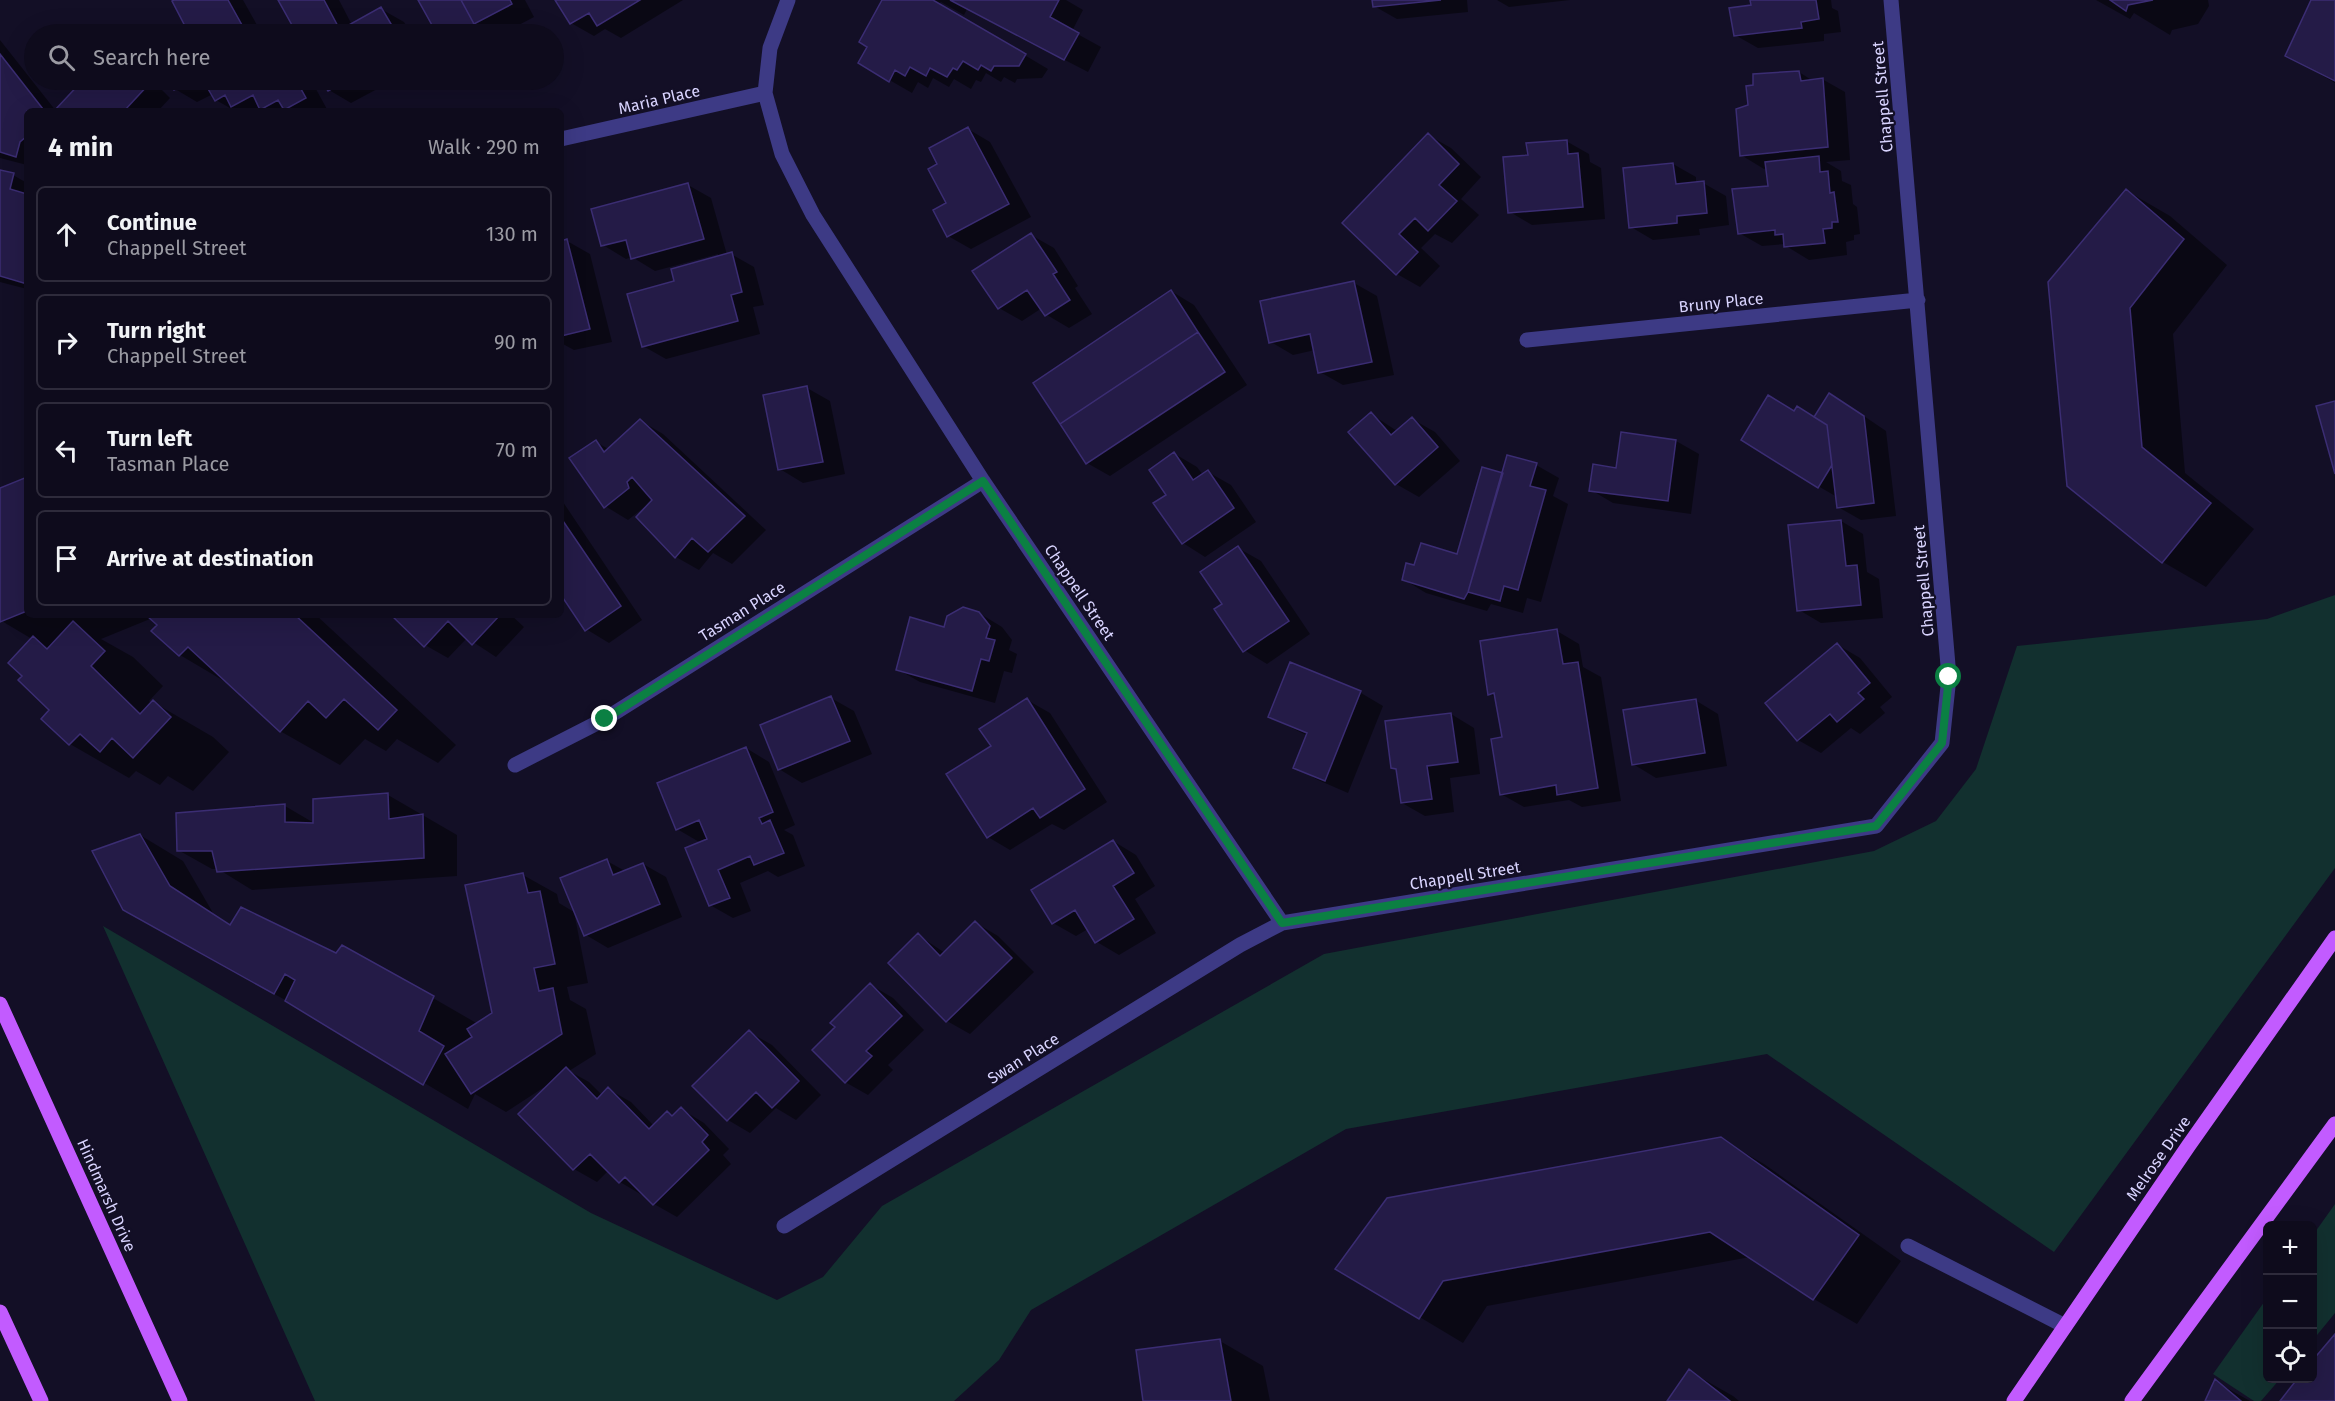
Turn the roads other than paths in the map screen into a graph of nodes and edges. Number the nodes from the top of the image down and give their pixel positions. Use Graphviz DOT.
graph roads {
  1 [pos="788,0"];
  2 [pos="1891,0"];
  3 [pos="765,93"];
  4 [pos="564,139"];
  5 [pos="1918,300"];
  6 [pos="1527,340"];
  7 [pos="983,481"];
  8 [pos="515,765"];
  9 [pos="1282,923"];
  10 [pos="2335,938"];
  11 [pos="0,1004"];
  12 [pos="2335,1124"];
  13 [pos="784,1226"];
  14 [pos="1908,1246"];
  15 [pos="0,1312"];
  16 [pos="2065,1326"];
  17 [pos="41,1401"];
  18 [pos="180,1401"];
  19 [pos="2014,1401"];
  20 [pos="2132,1401"];
  1 -- 3 [label="street, Chappell Street"];
  2 -- 5 [label="street, Chappell Street"];
  3 -- 4 [label="street, Maria Place"];
  3 -- 7 [label="street, Chappell Street"];
  5 -- 6 [label="street, Bruny Place"];
  5 -- 9 [label="street, Chappell Street"];
  7 -- 8 [label="street, Tasman Place"];
  7 -- 9 [label="street, Chappell Street"];
  9 -- 13 [label="street, Swan Place"];
  10 -- 16 [label="main road, Melrose Drive"];
  11 -- 18 [label="main road, Hindmarsh Drive"];
  12 -- 20 [label="main road"];
  14 -- 16 [label="street"];
  15 -- 17 [label="main road"];
  16 -- 19 [label="main road, Melrose Drive"];
}
